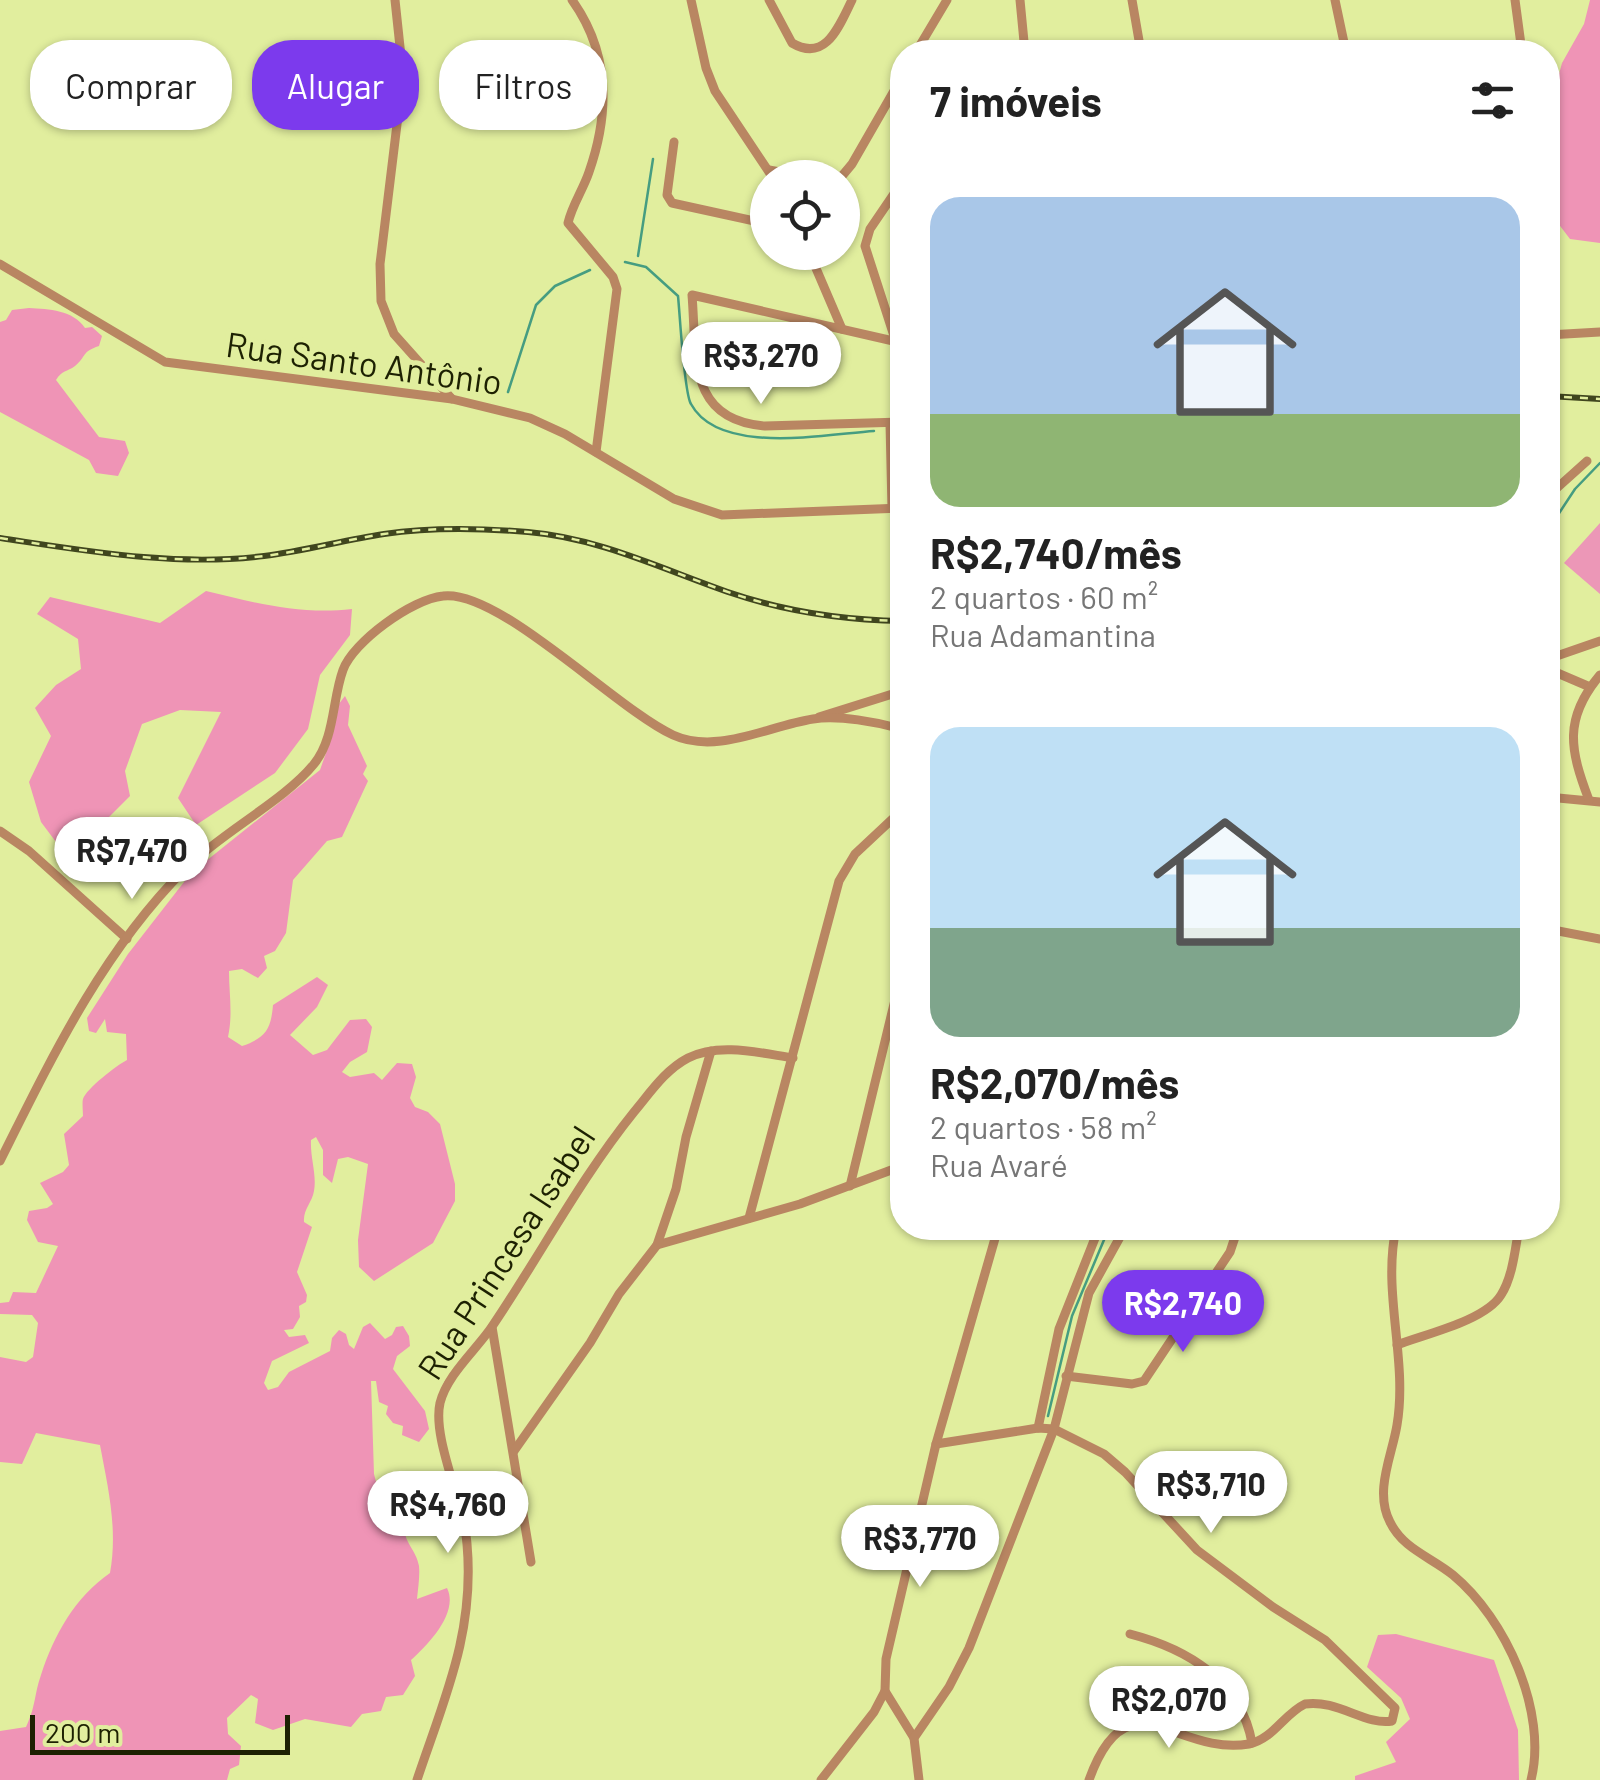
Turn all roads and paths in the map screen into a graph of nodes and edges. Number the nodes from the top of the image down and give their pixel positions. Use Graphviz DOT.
graph roads {
  1 [pos="395,0"];
  2 [pos="572,0"];
  3 [pos="691,0"];
  4 [pos="769,0"];
  5 [pos="852,0"];
  6 [pos="947,0"];
  7 [pos="1020,0"];
  8 [pos="1132,0"];
  9 [pos="1335,0"];
  10 [pos="1516,0"];
  11 [pos="923,40"];
  12 [pos="1024,40"];
  13 [pos="1139,40"];
  14 [pos="1343,40"];
  15 [pos="1521,40"];
  16 [pos="890,97"];
  17 [pos="674,142"];
  18 [pos="762,160"];
  19 [pos="854,160"];
  20 [pos="890,200"];
  21 [pos="750,220"];
  22 [pos="0,264"];
  23 [pos="817,270"];
  24 [pos="890,317"];
  25 [pos="842,330"];
  26 [pos="1600,332"];
  27 [pos="1560,334"];
  28 [pos="890,340"];
  29 [pos="452,399"];
  30 [pos="890,423"];
  31 [pos="596,452"];
  32 [pos="1587,461"];
  33 [pos="1560,488"];
  34 [pos="890,508"];
  35 [pos="1600,640"];
  36 [pos="1560,655"];
  37 [pos="1560,674"];
  38 [pos="1600,675"];
  39 [pos="1590,688"];
  40 [pos="890,695"];
  41 [pos="816,718"];
  42 [pos="890,727"];
  43 [pos="1560,798"];
  44 [pos="1594,801"];
  45 [pos="890,821"];
  46 [pos="0,832"];
  47 [pos="1560,932"];
  48 [pos="127,939"];
  49 [pos="1600,940"];
  50 [pos="890,1021"];
  51 [pos="711,1050"];
  52 [pos="793,1058"];
  53 [pos="0,1161"];
  54 [pos="890,1171"];
  55 [pos="850,1186"];
  56 [pos="749,1218"];
  57 [pos="993,1240"];
  58 [pos="1094,1240"];
  59 [pos="1118,1240"];
  60 [pos="1234,1240"];
  61 [pos="1394,1240"];
  62 [pos="1516,1240"];
  63 [pos="657,1245"];
  64 [pos="492,1326"];
  65 [pos="1397,1344"];
  66 [pos="1066,1376"];
  67 [pos="1038,1428"];
  68 [pos="1054,1429"];
  69 [pos="936,1444"];
  70 [pos="514,1451"];
  71 [pos="531,1562"];
  72 [pos="1130,1634"];
  73 [pos="885,1691"];
  74 [pos="895,1710"];
  75 [pos="874,1712"];
  76 [pos="914,1738"];
  77 [pos="1252,1744"];
  78 [pos="416,1780"];
  79 [pos="820,1780"];
  80 [pos="919,1780"];
  81 [pos="1089,1780"];
  82 [pos="1531,1780"];
  1 -- 29 [label="street"];
  2 -- 31 [label="street"];
  3 -- 18 [label="street"];
  4 -- 5 [label="street"];
  6 -- 11 [label="street"];
  7 -- 12 [label="street"];
  8 -- 13 [label="street"];
  9 -- 14 [label="street"];
  10 -- 15 [label="street"];
  16 -- 19 [label="street"];
  17 -- 21 [label="street"];
  20 -- 24 [label="street"];
  22 -- 29 [label="street, Rua Santo Antônio"];
  23 -- 25 [label="street"];
  25 -- 28 [label="street"];
  25 -- 30 [label="street"];
  26 -- 27 [label="street"];
  29 -- 31 [label="street, Rua Santo Antônio"];
  31 -- 34 [label="street, Rua Santo Antônio"];
  32 -- 33 [label="street"];
  35 -- 36 [label="street"];
  37 -- 39 [label="street"];
  38 -- 39 [label="street"];
  39 -- 44 [label="street"];
  40 -- 41 [label="street"];
  41 -- 42 [label="street"];
  41 -- 48 [label="street"];
  43 -- 44 [label="street"];
  45 -- 52 [label="street"];
  46 -- 48 [label="street"];
  47 -- 49 [label="street"];
  48 -- 53 [label="street"];
  50 -- 55 [label="street"];
  51 -- 52 [label="street"];
  51 -- 63 [label="street"];
  51 -- 64 [label="street, Rua Princesa Isabel"];
  52 -- 56 [label="street"];
  54 -- 55 [label="street"];
  55 -- 56 [label="street"];
  56 -- 63 [label="street"];
  57 -- 69 [label="street"];
  58 -- 67 [label="street"];
  59 -- 66 [label="street"];
  60 -- 66 [label="street"];
  61 -- 65 [label="street"];
  62 -- 65 [label="street"];
  63 -- 70 [label="street"];
  64 -- 70 [label="street"];
  64 -- 78 [label="street, Rua Princesa Isabel"];
  65 -- 82 [label="street"];
  66 -- 68 [label="street"];
  67 -- 68 [label="street"];
  67 -- 69 [label="street"];
  68 -- 76 [label="street"];
  68 -- 77 [label="street"];
  69 -- 73 [label="street"];
  70 -- 71 [label="street"];
  72 -- 77 [label="street"];
  73 -- 74 [label="street"];
  73 -- 75 [label="street"];
  74 -- 75 [label="street"];
  74 -- 76 [label="street"];
  75 -- 79 [label="street"];
  76 -- 80 [label="street"];
  77 -- 81 [label="street"];
}
